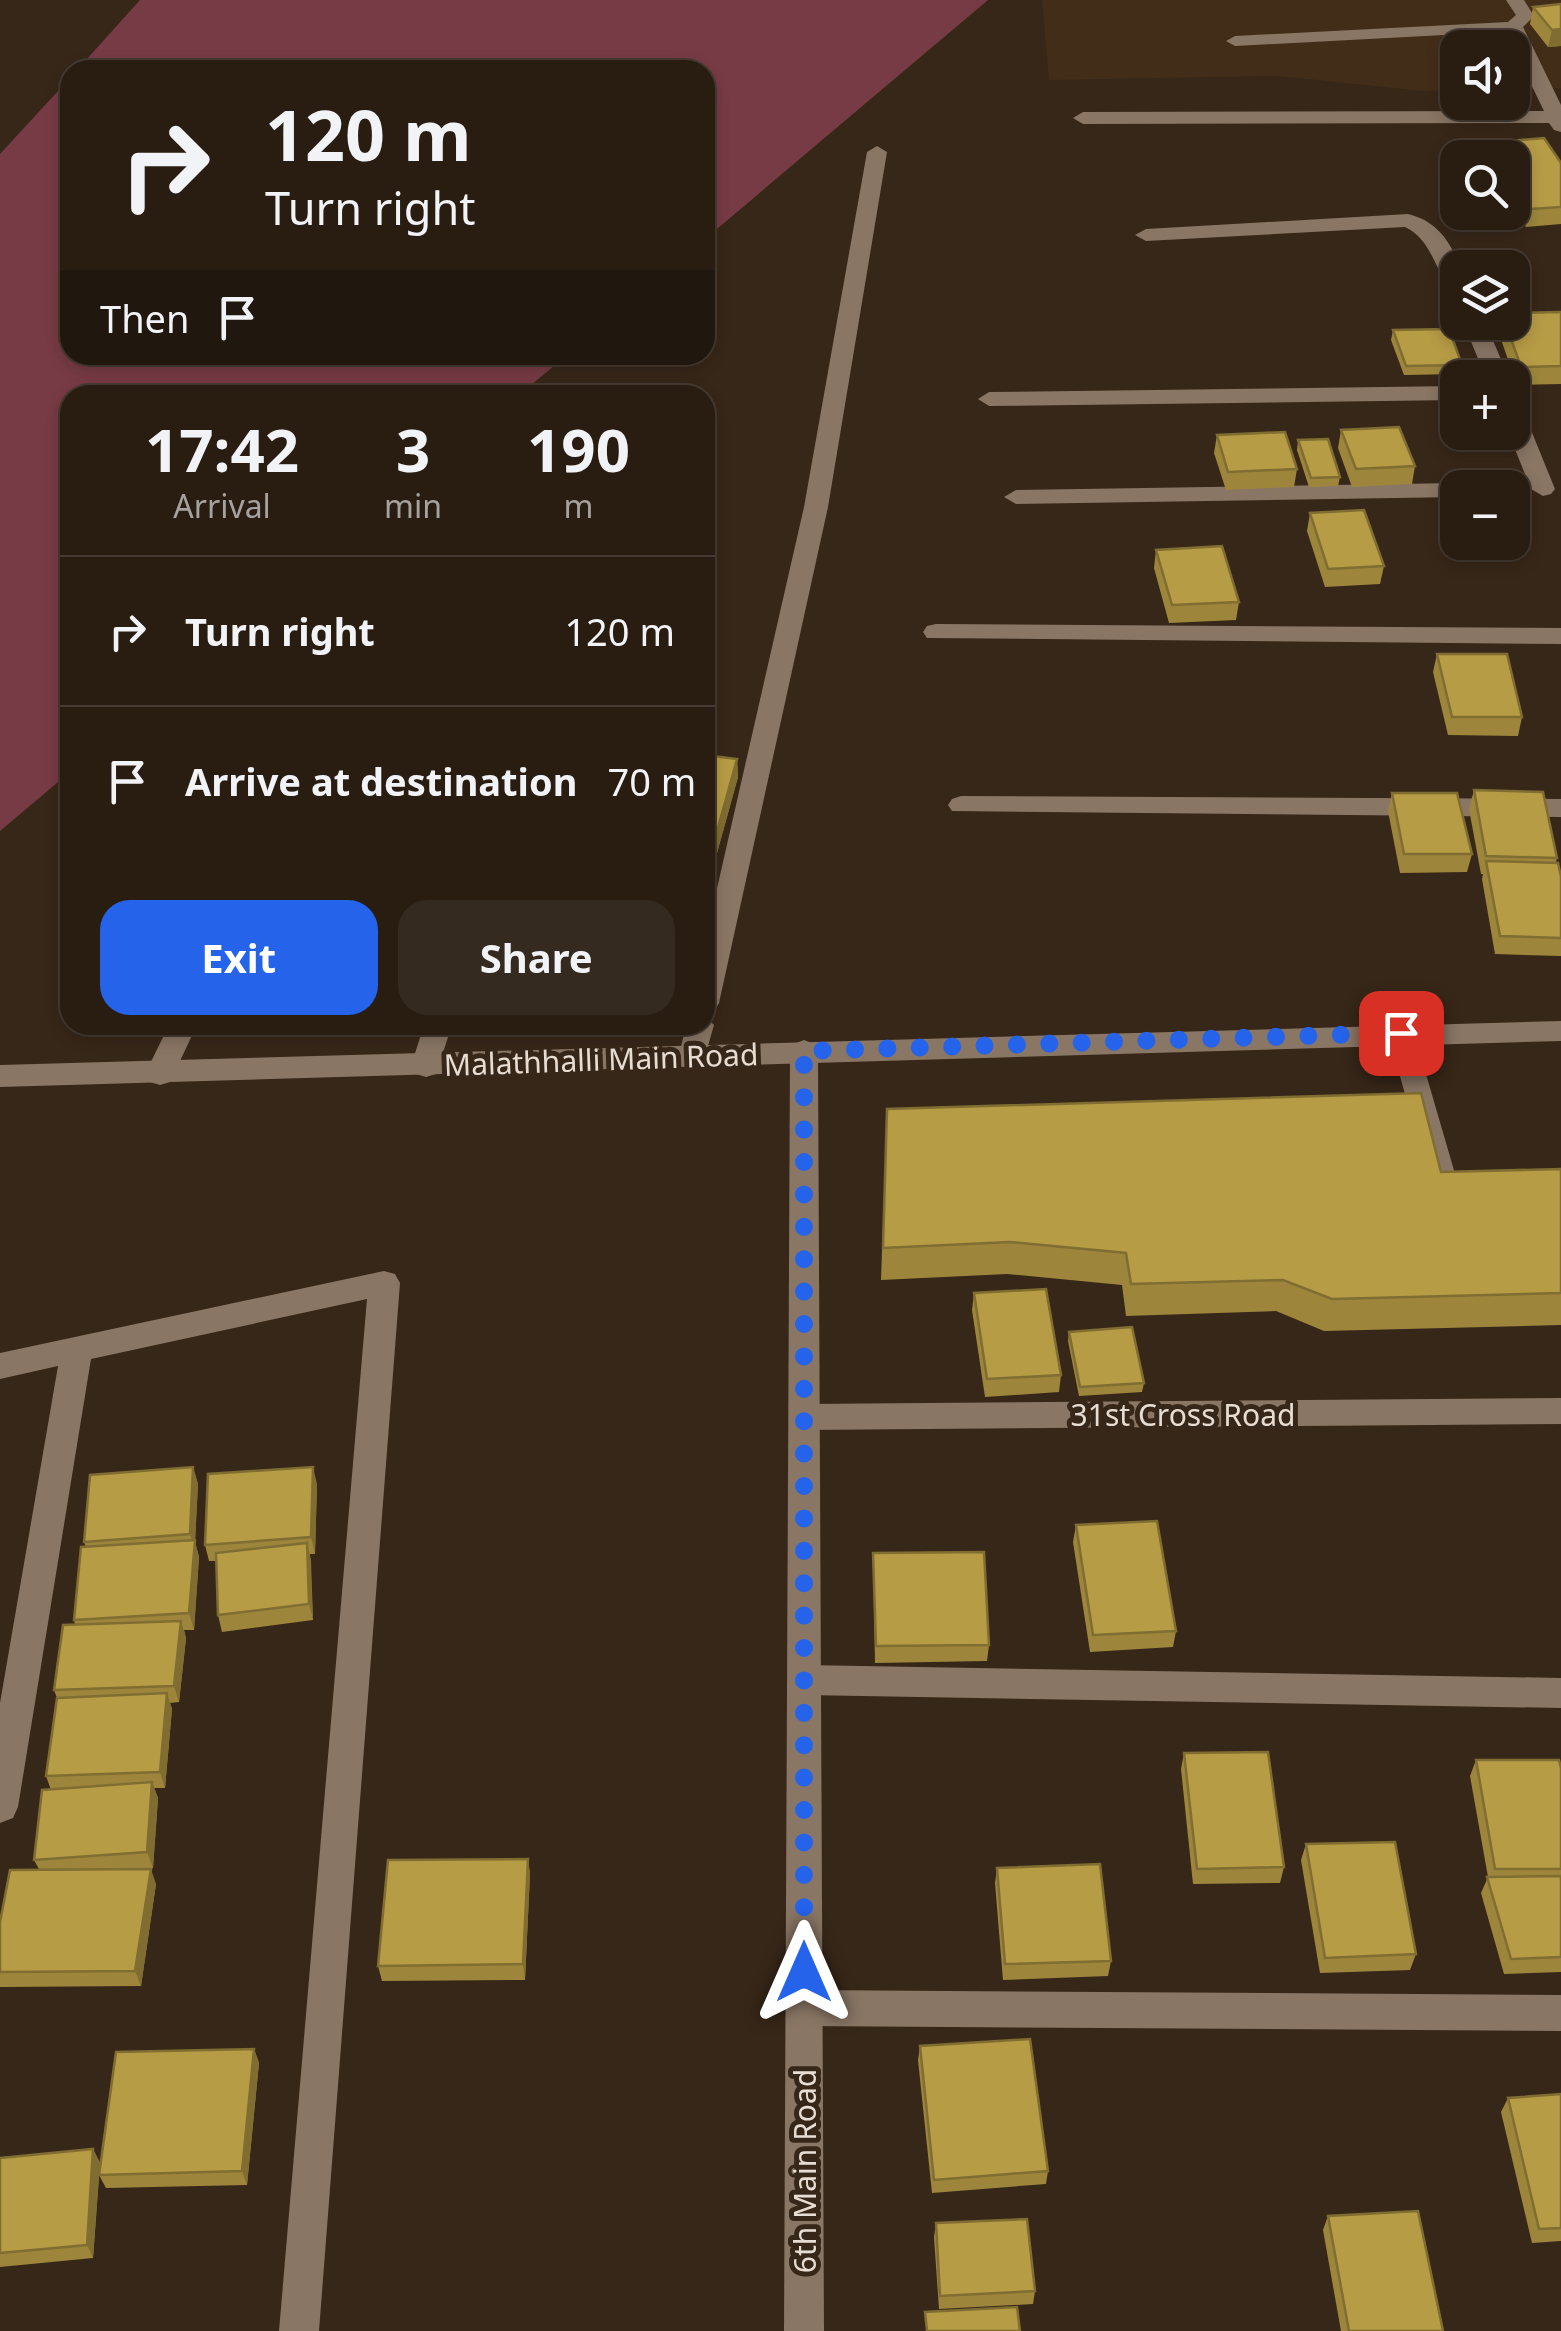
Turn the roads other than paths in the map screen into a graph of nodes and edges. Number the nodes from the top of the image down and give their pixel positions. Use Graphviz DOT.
graph roads {
  1 [pos="1515,0"];
  2 [pos="1513,27"];
  3 [pos="1235,42"];
  4 [pos="1082,118"];
  5 [pos="1559,122"];
  6 [pos="876,152"];
  7 [pos="1146,235"];
  8 [pos="1442,250"];
  9 [pos="1440,393"];
  10 [pos="989,399"];
  11 [pos="1530,447"];
  12 [pos="1552,488"];
  13 [pos="1440,490"];
  14 [pos="1016,497"];
  15 [pos="936,632"];
  16 [pos="1561,636"];
  17 [pos="961,806"];
  18 [pos="1561,808"];
  19 [pos="715,958"];
  20 [pos="1561,1031"];
  21 [pos="1401,1033"];
  22 [pos="178,1035"];
  23 [pos="435,1035"];
  24 [pos="698,1035"];
  25 [pos="804,1051"];
  26 [pos="693,1056"];
  27 [pos="426,1066"];
  28 [pos="160,1074"];
  29 [pos="0,1076"];
  30 [pos="1444,1184"];
  31 [pos="77,1349"];
  32 [pos="0,1366"];
  33 [pos="1561,1412"];
  34 [pos="805,1417"];
  35 [pos="805,1680"];
  36 [pos="1561,1694"];
  37 [pos="0,1807"];
  38 [pos="804,2008"];
  39 [pos="1561,2012"];
  40 [pos="299,2331"];
  41 [pos="804,2331"];
  1 -- 2 [label="lane"];
  2 -- 3 [label="lane"];
  2 -- 5 [label="street"];
  4 -- 5 [label="street"];
  6 -- 19 [label="street"];
  7 -- 8 [label="street"];
  9 -- 10 [label="street"];
  11 -- 12 [label="street"];
  13 -- 14 [label="street"];
  15 -- 16 [label="street"];
  17 -- 18 [label="street"];
  20 -- 21 [label="street, Malathhalli Main Road"];
  21 -- 25 [label="street, Malathhalli Main Road"];
  21 -- 30 [label="lane"];
  22 -- 28 [label="street"];
  23 -- 27 [label="street"];
  24 -- 26 [label="street"];
  25 -- 26 [label="street, Malathhalli Main Road"];
  25 -- 34 [label="street, 6th Main Road"];
  26 -- 27 [label="street, Malathhalli Main Road"];
  27 -- 28 [label="street, Malathhalli Main Road"];
  28 -- 29 [label="street, Malathhalli Main Road"];
  31 -- 32 [label="street"];
  31 -- 37 [label="street"];
  31 -- 40 [label="street"];
  33 -- 34 [label="street, 31st Cross Road"];
  34 -- 35 [label="street, 6th Main Road"];
  35 -- 36 [label="street"];
  35 -- 38 [label="street, 6th Main Road"];
  38 -- 39 [label="street"];
  38 -- 41 [label="street, 6th Main Road"];
}
